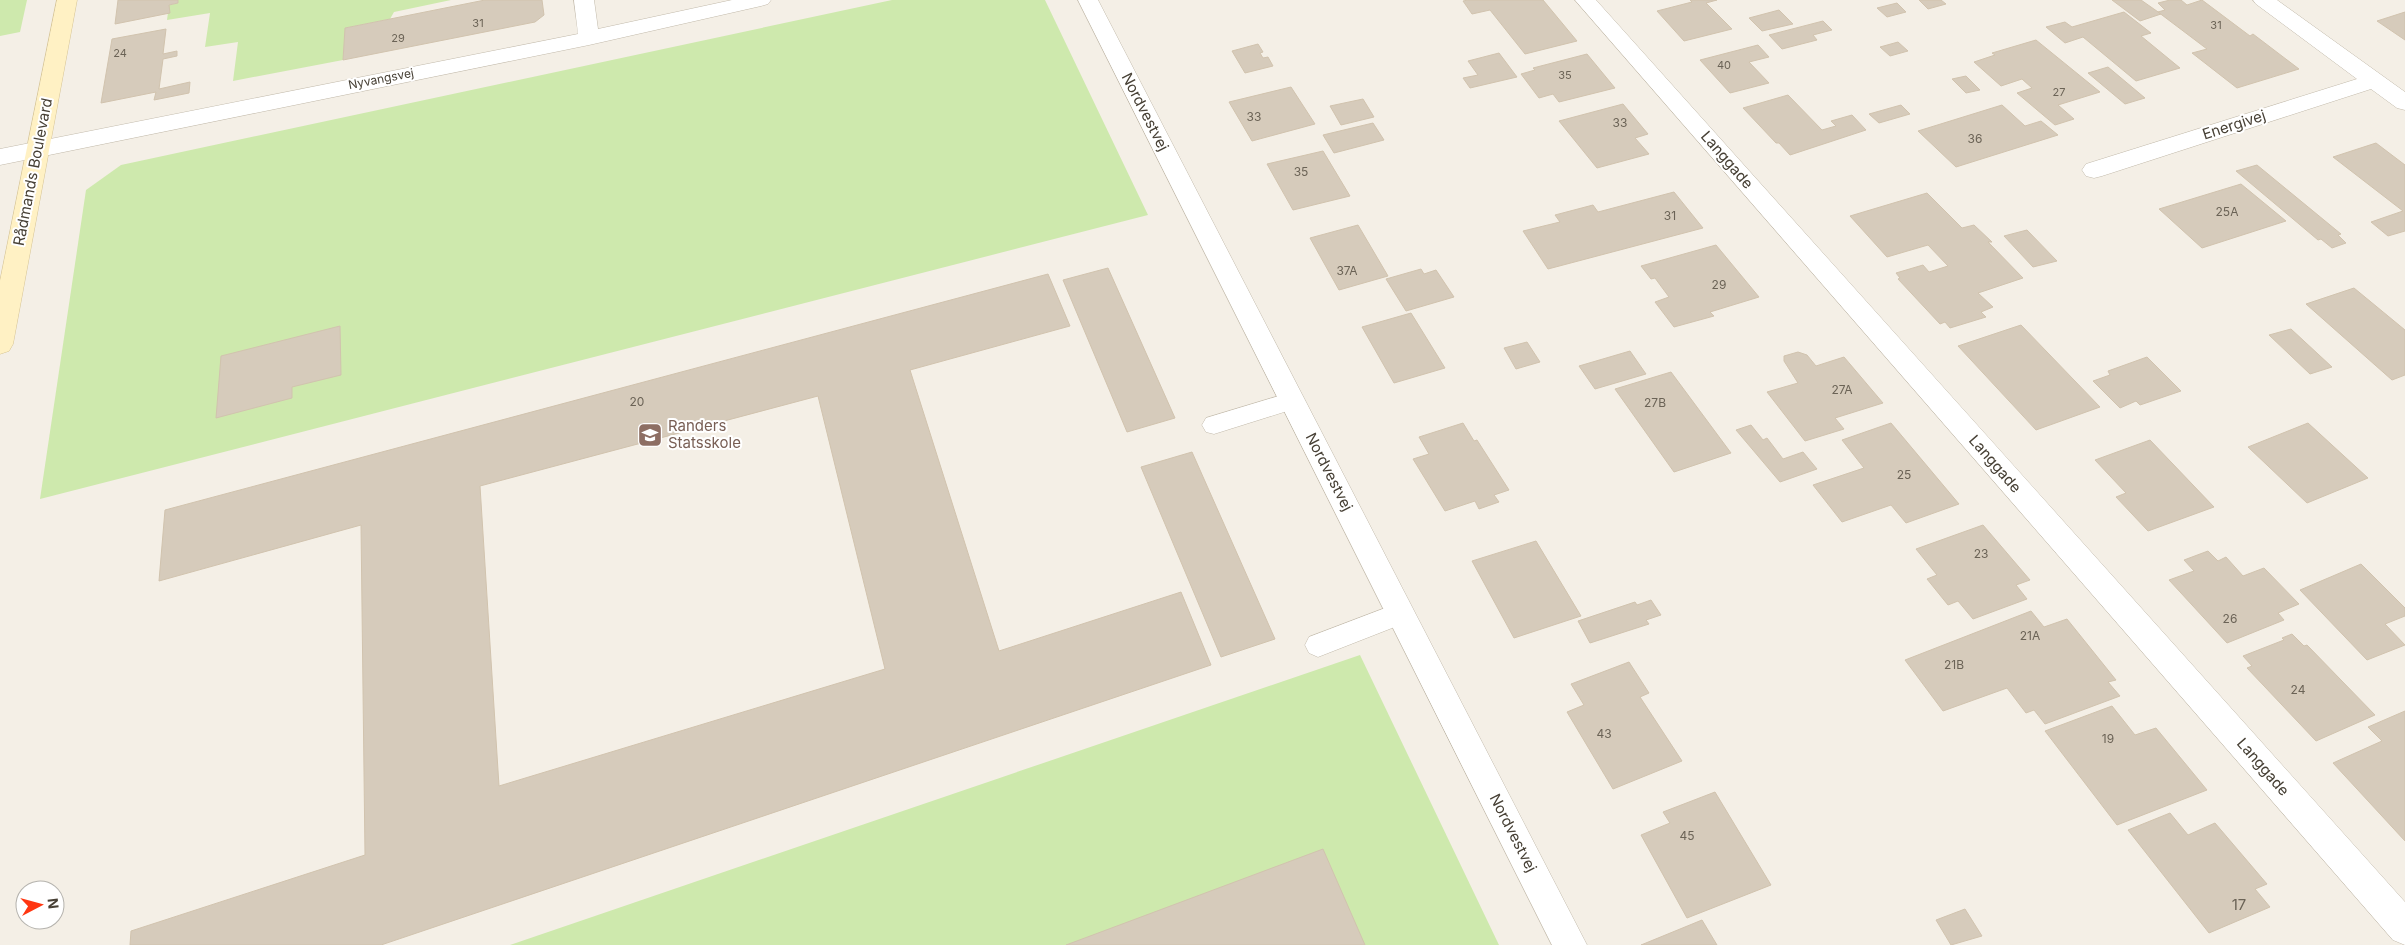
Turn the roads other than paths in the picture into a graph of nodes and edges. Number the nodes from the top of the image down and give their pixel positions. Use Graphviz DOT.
graph roads {
  1 [pos="68,0"];
  2 [pos="584,0"];
  3 [pos="762,0"];
  4 [pos="1088,0"];
  5 [pos="1585,0"];
  6 [pos="2263,0"];
  7 [pos="589,38"];
  8 [pos="2374,81"];
  9 [pos="2405,103"];
  10 [pos="38,149"];
  11 [pos="0,157"];
  12 [pos="2094,170"];
  13 [pos="0,344"];
  14 [pos="1292,401"];
  15 [pos="1214,425"];
  16 [pos="1401,613"];
  17 [pos="1318,645"];
  18 [pos="2405,928"];
  19 [pos="1570,945"];
  1 -- 10 [label="street, Rådmands Boulevard"];
  2 -- 7 [label="street"];
  3 -- 7 [label="street, Nyvangsvej"];
  4 -- 14 [label="street, Nordvestvej"];
  5 -- 18 [label="street, Langgade"];
  6 -- 8 [label="street"];
  7 -- 10 [label="street, Nyvangsvej"];
  8 -- 9 [label="street"];
  8 -- 12 [label="street, Energivej"];
  10 -- 11 [label="street, Nyvangsvej"];
  10 -- 13 [label="street, Rådmands Boulevard"];
  14 -- 15 [label="lane"];
  14 -- 16 [label="street, Nordvestvej"];
  16 -- 17 [label="lane"];
  16 -- 19 [label="street, Nordvestvej"];
}
